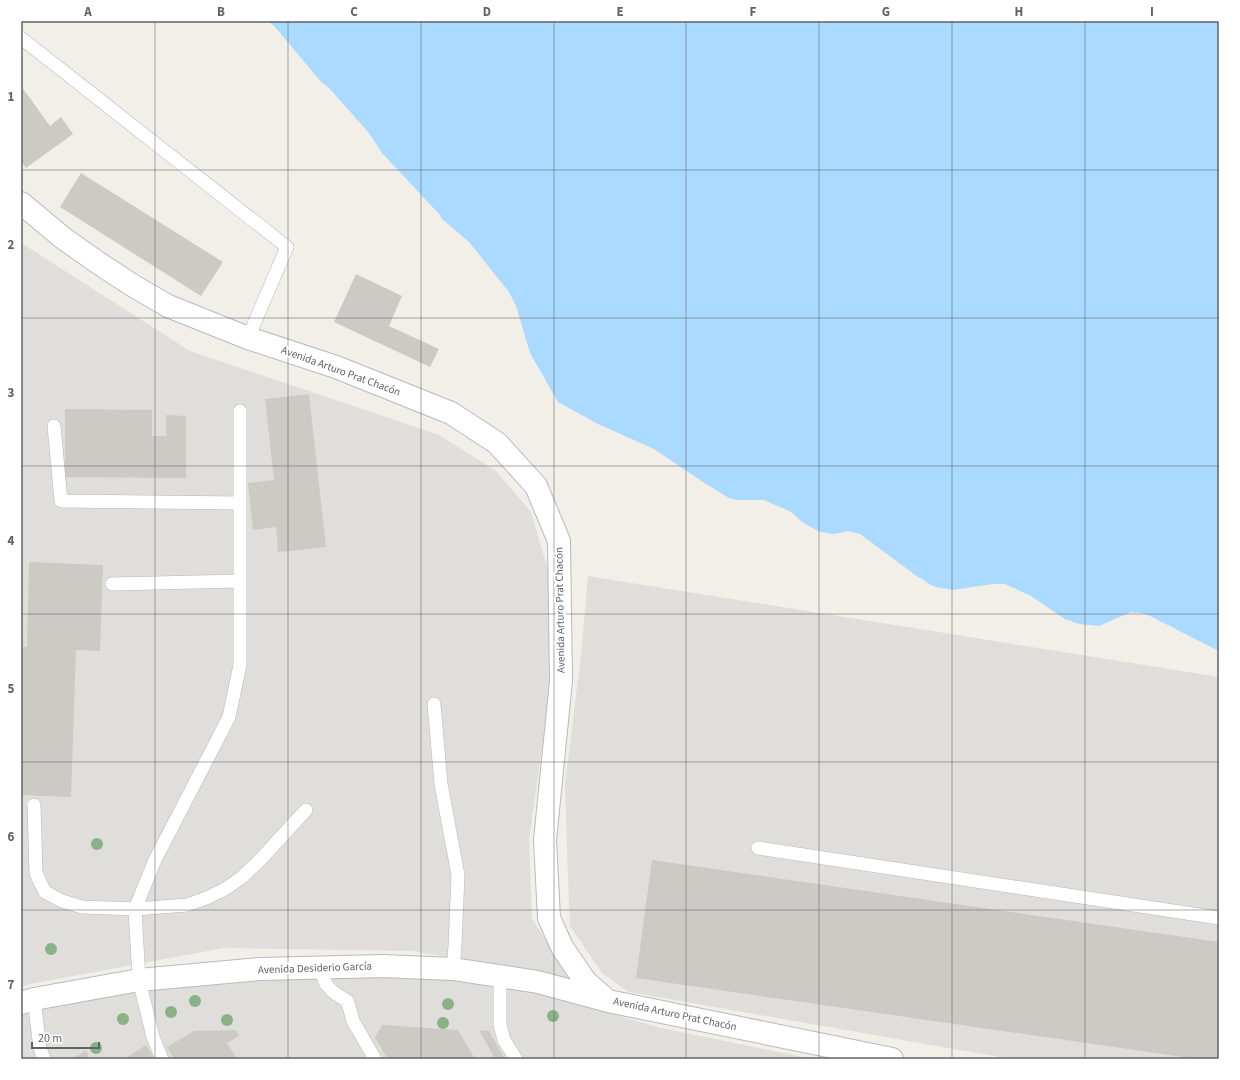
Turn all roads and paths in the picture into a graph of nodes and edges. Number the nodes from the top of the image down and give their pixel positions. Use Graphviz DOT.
graph roads {
  1 [pos="21,38"];
  2 [pos="21,203"];
  3 [pos="248,338"];
  4 [pos="240,411"];
  5 [pos="54,426"];
  6 [pos="240,503"];
  7 [pos="240,581"];
  8 [pos="112,584"];
  9 [pos="434,704"];
  10 [pos="34,805"];
  11 [pos="306,810"];
  12 [pos="758,848"];
  13 [pos="135,909"];
  14 [pos="1219,918"];
  15 [pos="320,969"];
  16 [pos="453,970"];
  17 [pos="500,977"];
  18 [pos="138,980"];
  19 [pos="28,1001"];
  20 [pos="608,1001"];
  21 [pos="868,1057"];
  22 [pos="44,1059"];
  23 [pos="162,1059"];
  24 [pos="376,1059"];
  25 [pos="516,1059"];
  26 [pos="892,1059"];
  1 -- 3 [label="lane"];
  2 -- 3 [label="street, Avenida Arturo Prat Chacón"];
  3 -- 20 [label="street, Avenida Arturo Prat Chacón"];
  4 -- 6 [label="lane"];
  5 -- 6 [label="lane"];
  6 -- 7 [label="lane"];
  7 -- 8 [label="lane"];
  7 -- 13 [label="lane"];
  9 -- 16 [label="lane"];
  10 -- 13 [label="lane"];
  11 -- 13 [label="lane"];
  12 -- 14 [label="lane"];
  13 -- 18 [label="lane"];
  15 -- 16 [label="street, Avenida Desiderio García"];
  15 -- 18 [label="street, Avenida Desiderio García"];
  15 -- 24 [label="lane"];
  16 -- 17 [label="street, Avenida Desiderio García"];
  17 -- 20 [label="street, Avenida Desiderio García"];
  17 -- 25 [label="lane"];
  18 -- 19 [label="street, Avenida Desiderio García"];
  18 -- 23 [label="lane"];
  19 -- 22 [label="lane"];
  20 -- 21 [label="street, Avenida Arturo Prat Chacón"];
  21 -- 26 [label="street, Avenida Arturo Prat Chacón"];
}
